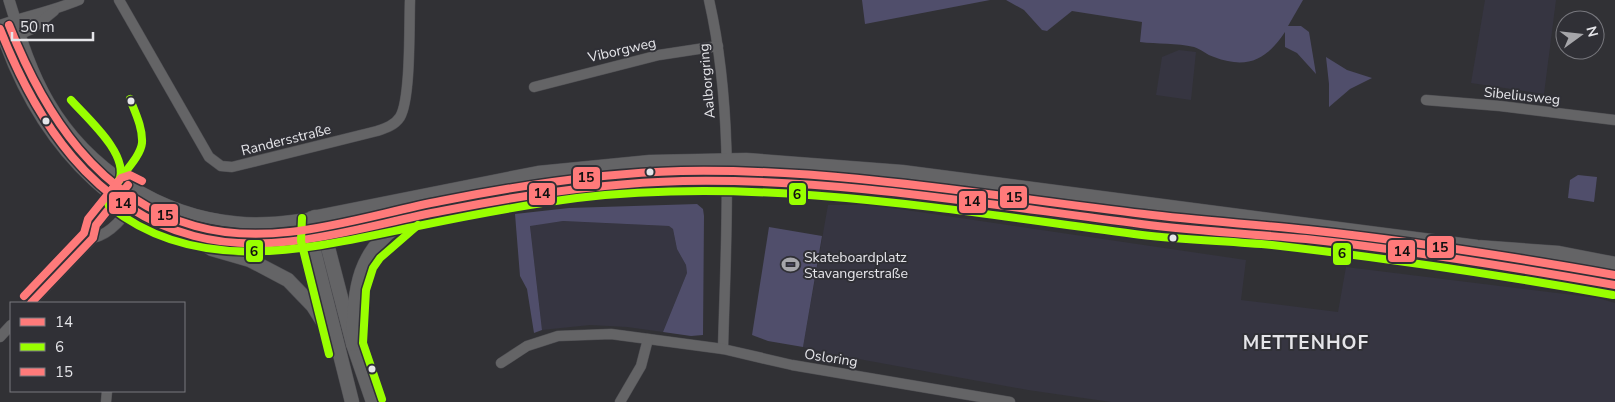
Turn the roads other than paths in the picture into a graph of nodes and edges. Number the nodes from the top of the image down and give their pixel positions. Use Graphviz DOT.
graph roads {
  1 [pos="10,0"];
  2 [pos="79,0"];
  3 [pos="119,0"];
  4 [pos="410,0"];
  5 [pos="709,0"];
  6 [pos="54,10"];
  7 [pos="15,20"];
  8 [pos="0,27"];
  9 [pos="20,35"];
  10 [pos="4,41"];
  11 [pos="718,46"];
  12 [pos="534,87"];
  13 [pos="1426,100"];
  14 [pos="1615,120"];
  15 [pos="726,160"];
  16 [pos="727,181"];
  17 [pos="128,185"];
  18 [pos="141,192"];
  19 [pos="117,201"];
  20 [pos="129,209"];
  21 [pos="314,218"];
  22 [pos="408,218"];
  23 [pos="188,234"];
  24 [pos="93,238"];
  25 [pos="318,238"];
  26 [pos="1615,264"];
  27 [pos="1615,285"];
  28 [pos="33,302"];
  29 [pos="10,326"];
  30 [pos="0,337"];
  31 [pos="648,339"];
  32 [pos="353,344"];
  33 [pos="338,347"];
  34 [pos="723,349"];
  35 [pos="501,363"];
  36 [pos="352,402"];
  37 [pos="373,402"];
  38 [pos="620,402"];
  39 [pos="1010,402"];
  1 -- 7 [label="street"];
  2 -- 6 [label="street"];
  3 -- 4 [label="street, Randersstraße"];
  5 -- 11 [label="street, Aalborgring"];
  6 -- 7 [label="street"];
  6 -- 9 [label="street"];
  7 -- 8 [label="street"];
  7 -- 9 [label="street"];
  8 -- 10 [label="street"];
  9 -- 10 [label="street"];
  9 -- 17 [label="street"];
  10 -- 19 [label="street"];
  11 -- 12 [label="street, Viborgweg"];
  11 -- 15 [label="street, Aalborgring"];
  13 -- 14 [label="street, Sibeliusweg"];
  15 -- 16 [label="street, Aalborgring"];
  15 -- 21 [label="main road"];
  15 -- 26 [label="main road"];
  16 -- 22 [label="main road"];
  16 -- 27 [label="main road"];
  16 -- 34 [label="street, Aalborgring"];
  17 -- 18 [label="street"];
  17 -- 19 [label="street"];
  18 -- 20 [label="street"];
  18 -- 21 [label="street"];
  19 -- 20 [label="street"];
  19 -- 24 [label="street"];
  20 -- 23 [label="street"];
  20 -- 24 [label="street"];
  21 -- 25 [label="main road"];
  22 -- 25 [label="street"];
  22 -- 32 [label="main road"];
  23 -- 25 [label="street"];
  23 -- 33 [label="main road"];
  24 -- 28 [label="street"];
  25 -- 32 [label="main road"];
  25 -- 33 [label="main road"];
  29 -- 30 [label="street"];
  31 -- 34 [label="street, Osloring"];
  31 -- 35 [label="street, Osloring"];
  31 -- 38 [label="street"];
  32 -- 37 [label="main road"];
  33 -- 36 [label="main road"];
  34 -- 39 [label="street, Osloring"];
}
